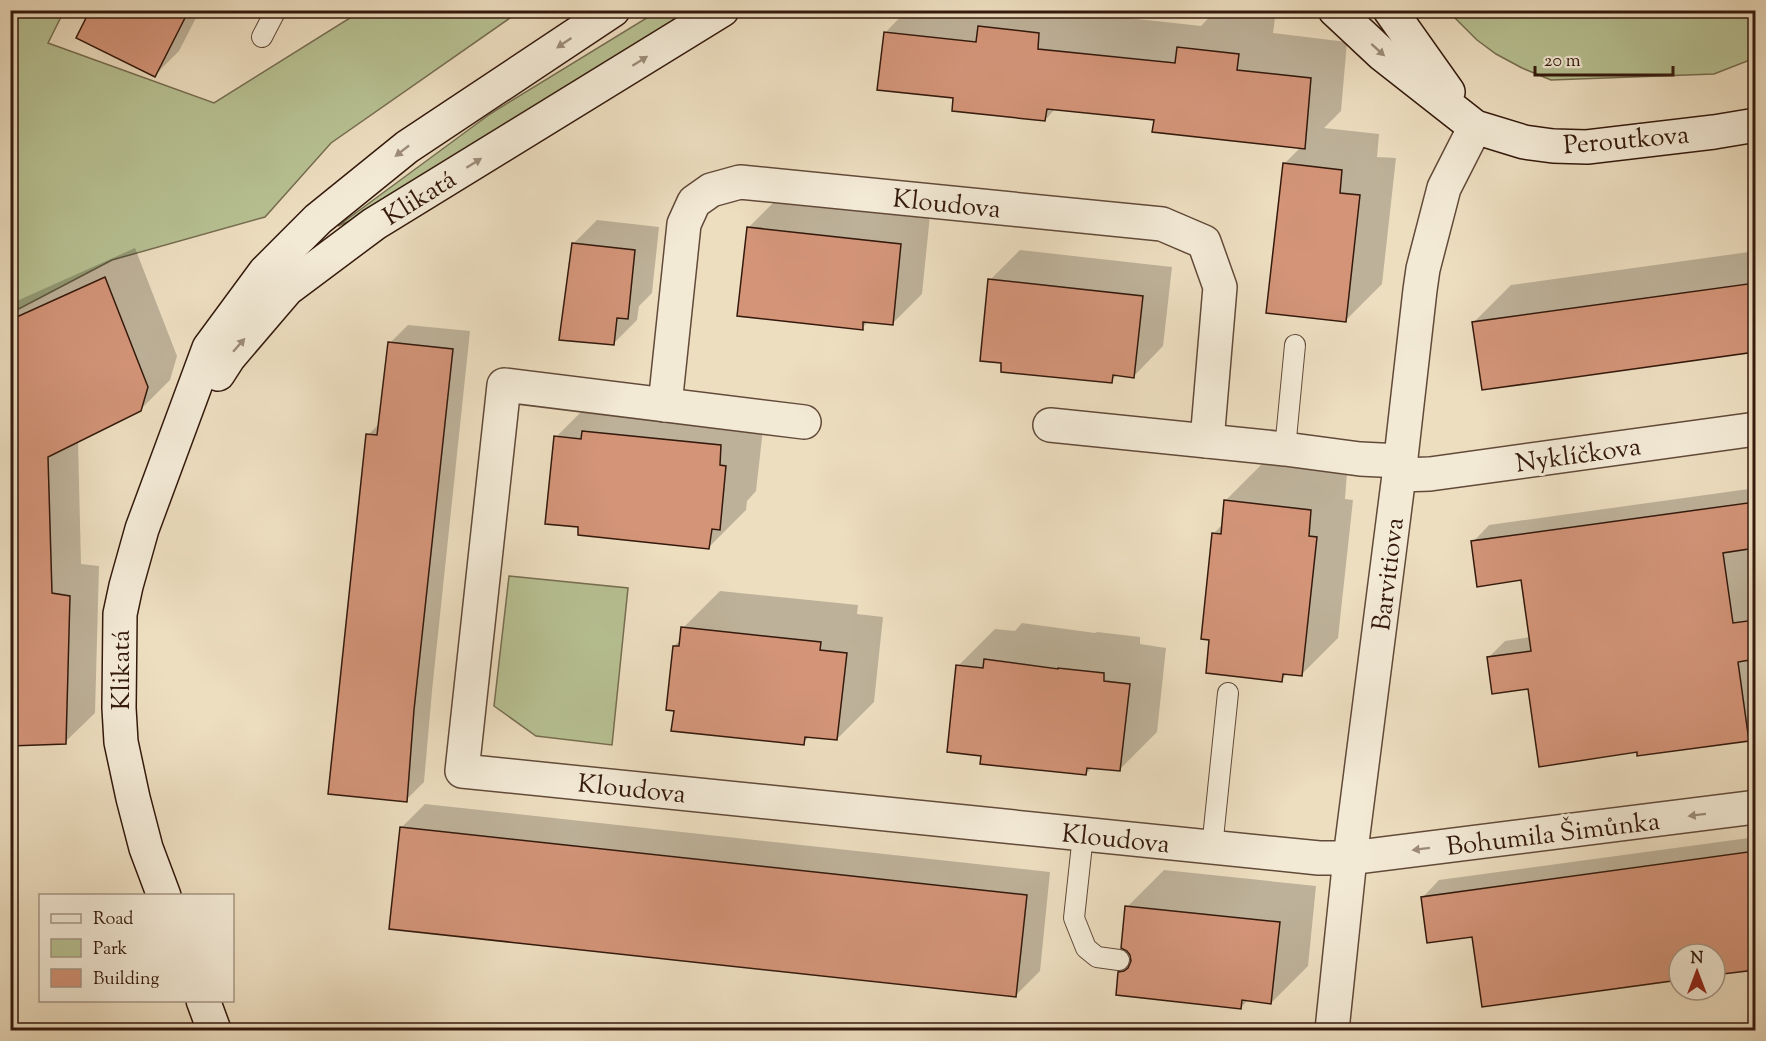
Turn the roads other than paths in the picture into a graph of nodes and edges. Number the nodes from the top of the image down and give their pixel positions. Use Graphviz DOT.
graph roads {
  1 [pos="276,10"];
  2 [pos="613,10"];
  3 [pos="722,10"];
  4 [pos="1335,10"];
  5 [pos="1390,10"];
  6 [pos="262,38"];
  7 [pos="1471,122"];
  8 [pos="1755,125"];
  9 [pos="1295,345"];
  10 [pos="665,405"];
  11 [pos="804,422"];
  12 [pos="1050,425"];
  13 [pos="1755,429"];
  14 [pos="1207,441"];
  15 [pos="172,447"];
  16 [pos="1285,449"];
  17 [pos="1400,468"];
  18 [pos="1228,693"];
  19 [pos="1755,807"];
  20 [pos="1083,835"];
  21 [pos="1212,848"];
  22 [pos="1350,858"];
  23 [pos="163,894"];
  24 [pos="1119,960"];
  25 [pos="204,1002"];
  26 [pos="214,1030"];
  27 [pos="1332,1030"];
  1 -- 6 [label="lane"];
  2 -- 15 [label="street, Klikatá, one-way"];
  15 -- 3 [label="street, Klikatá, one-way"];
  4 -- 7 [label="street, Peroutkova, one-way"];
  5 -- 7 [label="street"];
  7 -- 8 [label="street, Peroutkova"];
  7 -- 17 [label="street, Barvitiova"];
  9 -- 16 [label="lane"];
  10 -- 11 [label="street, Kloudova"];
  10 -- 14 [label="street, Kloudova"];
  10 -- 20 [label="street, Kloudova"];
  12 -- 14 [label="street"];
  13 -- 17 [label="street, Nyklíčkova"];
  14 -- 16 [label="street"];
  15 -- 23 [label="street, Klikatá"];
  16 -- 17 [label="street"];
  17 -- 22 [label="street, Barvitiova"];
  18 -- 21 [label="lane"];
  19 -- 22 [label="street, Bohumila Šimůnka, one-way"];
  20 -- 21 [label="street, Kloudova"];
  20 -- 24 [label="lane"];
  21 -- 22 [label="street, Kloudova"];
  22 -- 27 [label="street, Barvitiova"];
  25 -- 26 [label="street"];
}
